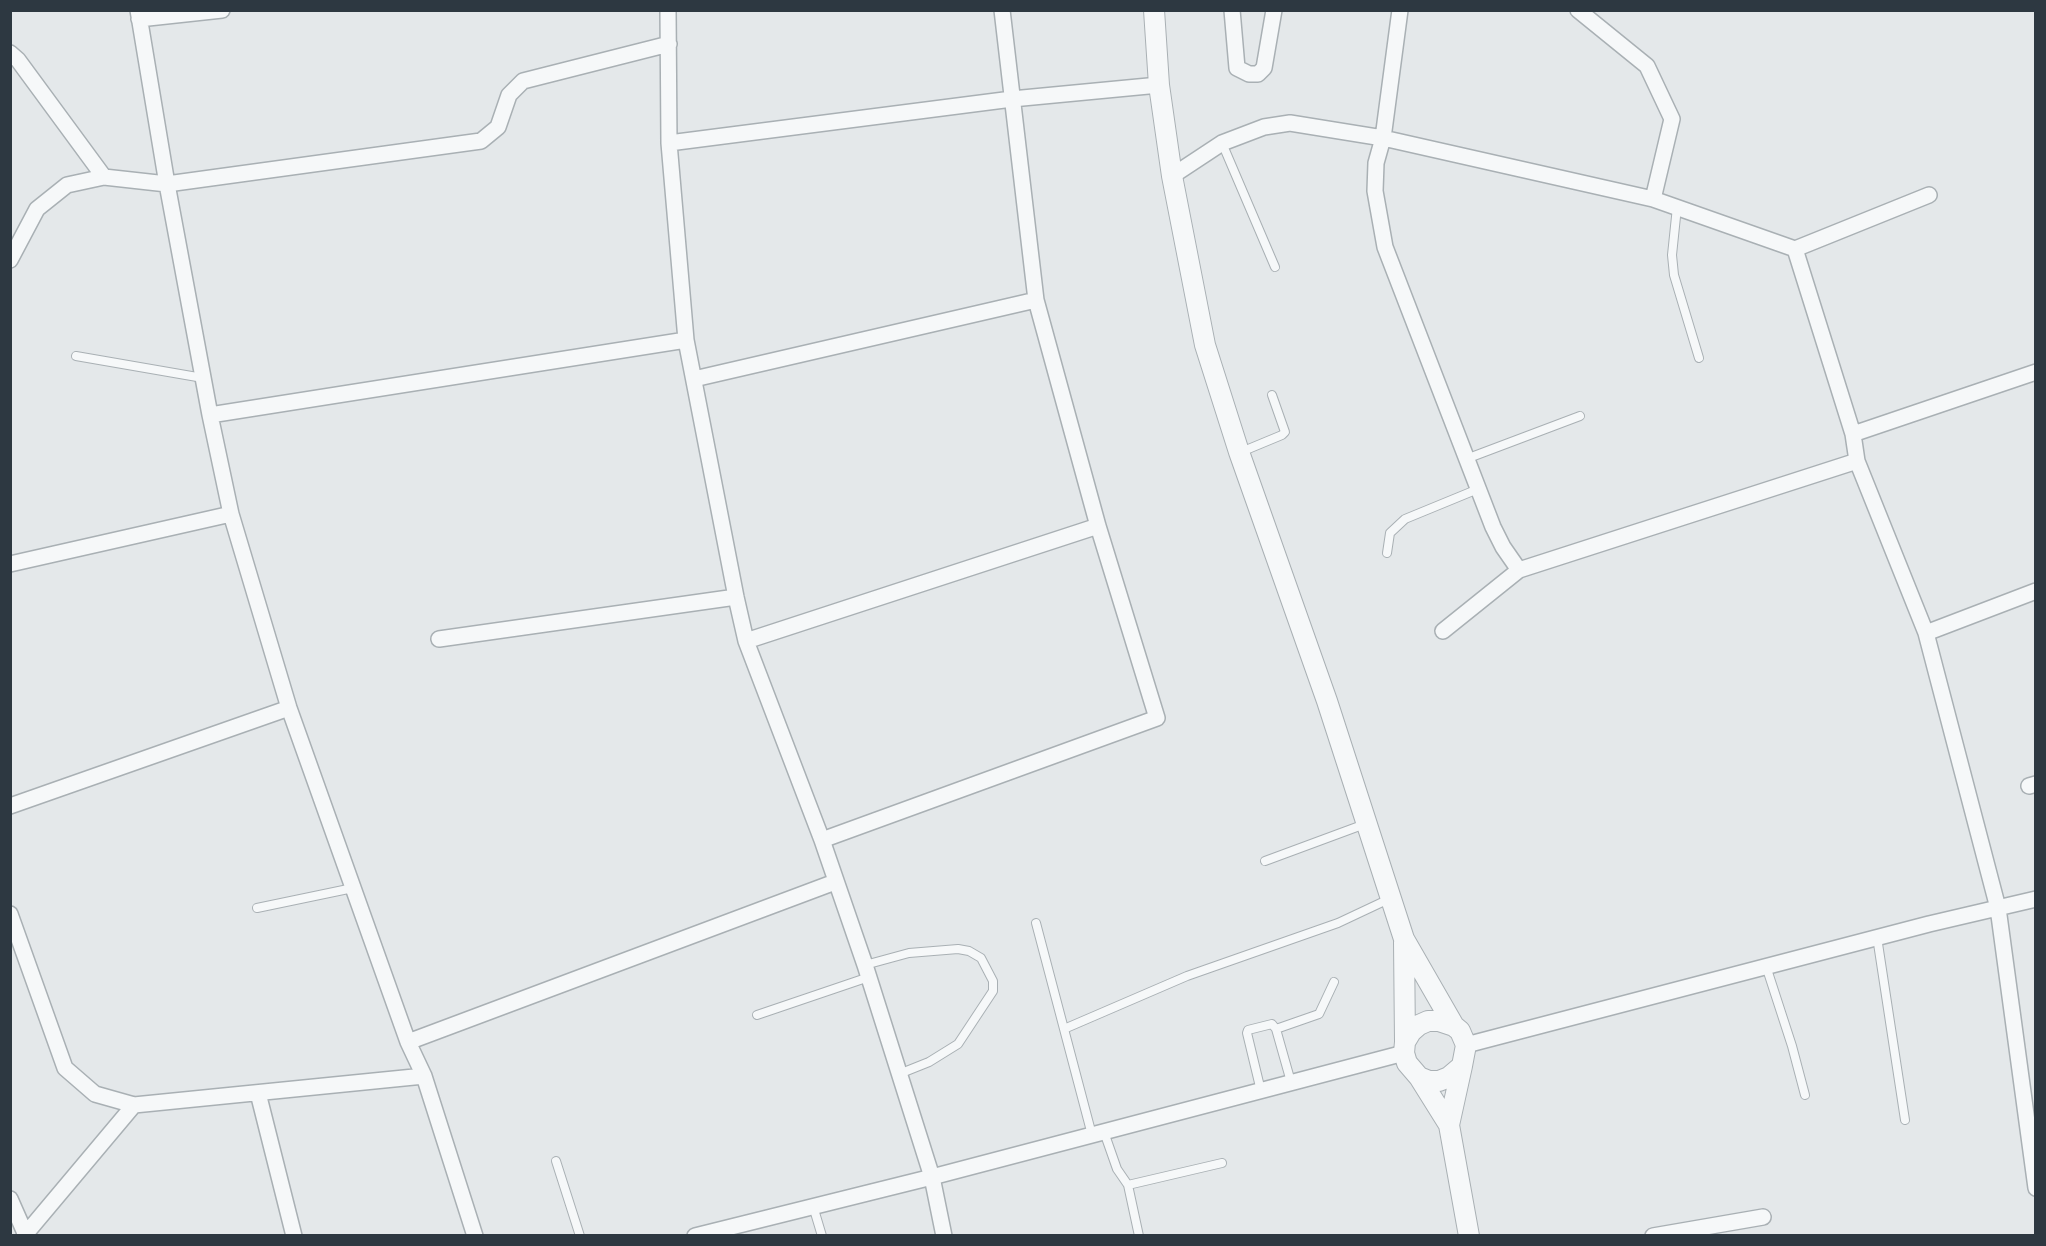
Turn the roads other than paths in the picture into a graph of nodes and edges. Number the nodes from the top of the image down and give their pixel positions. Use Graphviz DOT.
graph roads {
  1 [pos="222,10"];
  2 [pos="668,10"];
  3 [pos="1002,10"];
  4 [pos="1154,10"];
  5 [pos="1232,10"];
  6 [pos="1274,10"];
  7 [pos="1400,10"];
  8 [pos="1578,10"];
  9 [pos="138,15"];
  10 [pos="669,44"];
  11 [pos="10,53"];
  12 [pos="1159,85"];
  13 [pos="1012,99"];
  14 [pos="1383,138"];
  15 [pos="669,142"];
  16 [pos="1222,143"];
  17 [pos="1172,176"];
  18 [pos="104,177"];
  19 [pos="167,184"];
  20 [pos="1929,195"];
  21 [pos="1653,199"];
  22 [pos="1677,207"];
  23 [pos="1795,249"];
  24 [pos="10,260"];
  25 [pos="1275,267"];
  26 [pos="1036,300"];
  27 [pos="686,340"];
  28 [pos="76,356"];
  29 [pos="1699,358"];
  30 [pos="2036,372"];
  31 [pos="203,378"];
  32 [pos="694,379"];
  33 [pos="1272,395"];
  34 [pos="210,415"];
  35 [pos="1580,416"];
  36 [pos="1853,434"];
  37 [pos="1239,452"];
  38 [pos="1467,459"];
  39 [pos="1857,461"];
  40 [pos="1478,489"];
  41 [pos="231,514"];
  42 [pos="1098,526"];
  43 [pos="1388,553"];
  44 [pos="10,564"];
  45 [pos="1519,570"];
  46 [pos="2036,591"];
  47 [pos="736,597"];
  48 [pos="1443,631"];
  49 [pos="1926,633"];
  50 [pos="439,639"];
  51 [pos="746,640"];
  52 [pos="289,708"];
  53 [pos="10,806"];
  54 [pos="1367,824"];
  55 [pos="822,840"];
  56 [pos="1265,861"];
  57 [pos="835,882"];
  58 [pos="353,888"];
  59 [pos="1391,899"];
  60 [pos="2036,899"];
  61 [pos="257,908"];
  62 [pos="1998,908"];
  63 [pos="10,914"];
  64 [pos="1036,923"];
  65 [pos="1877,937"];
  66 [pos="1404,939"];
  67 [pos="1766,966"];
  68 [pos="867,971"];
  69 [pos="1334,982"];
  70 [pos="757,1015"];
  71 [pos="1455,1026"];
  72 [pos="1064,1029"];
  73 [pos="1276,1029"];
  74 [pos="408,1042"];
  75 [pos="1466,1045"];
  76 [pos="1405,1047"];
  77 [pos="1462,1066"];
  78 [pos="899,1074"];
  79 [pos="424,1076"];
  80 [pos="1419,1077"];
  81 [pos="1291,1082"];
  82 [pos="1261,1091"];
  83 [pos="258,1093"];
  84 [pos="1805,1095"];
  85 [pos="134,1106"];
  86 [pos="1905,1120"];
  87 [pos="1449,1125"];
  88 [pos="2032,1125"];
  89 [pos="1098,1133"];
  90 [pos="556,1161"];
  91 [pos="1222,1162"];
  92 [pos="932,1177"];
  93 [pos="1128,1185"];
  94 [pos="2036,1188"];
  95 [pos="10,1198"];
  96 [pos="813,1206"];
  97 [pos="1762,1217"];
  98 [pos="25,1234"];
  99 [pos="294,1236"];
  100 [pos="475,1236"];
  101 [pos="580,1236"];
  102 [pos="695,1236"];
  103 [pos="822,1236"];
  104 [pos="944,1236"];
  105 [pos="1139,1236"];
  106 [pos="1469,1236"];
  107 [pos="1653,1236"];
  1 -- 9 [label="street"];
  2 -- 10 [label="street"];
  3 -- 13 [label="street"];
  4 -- 12 [label="street"];
  5 -- 6 [label="street"];
  7 -- 14 [label="street"];
  8 -- 21 [label="street"];
  9 -- 19 [label="street"];
  10 -- 15 [label="street"];
  10 -- 19 [label="street"];
  11 -- 18 [label="street"];
  12 -- 13 [label="street"];
  12 -- 17 [label="street"];
  13 -- 15 [label="street"];
  13 -- 26 [label="street"];
  14 -- 16 [label="street"];
  14 -- 21 [label="street"];
  14 -- 38 [label="street"];
  15 -- 27 [label="street"];
  16 -- 17 [label="street"];
  16 -- 25 [label="lane"];
  17 -- 37 [label="street"];
  18 -- 19 [label="street"];
  18 -- 24 [label="street"];
  19 -- 31 [label="street"];
  20 -- 23 [label="street"];
  21 -- 22 [label="street"];
  22 -- 23 [label="street"];
  22 -- 29 [label="lane"];
  23 -- 36 [label="street"];
  26 -- 32 [label="street"];
  26 -- 42 [label="street"];
  27 -- 32 [label="street"];
  27 -- 34 [label="street"];
  28 -- 31 [label="lane"];
  30 -- 36 [label="street"];
  31 -- 34 [label="street"];
  32 -- 47 [label="street"];
  33 -- 37 [label="lane"];
  34 -- 41 [label="street"];
  35 -- 38 [label="lane"];
  36 -- 39 [label="street"];
  37 -- 54 [label="street"];
  38 -- 40 [label="street"];
  39 -- 45 [label="street"];
  39 -- 49 [label="street"];
  40 -- 43 [label="lane"];
  40 -- 45 [label="street"];
  41 -- 44 [label="street"];
  41 -- 52 [label="street"];
  42 -- 51 [label="street"];
  42 -- 55 [label="street"];
  45 -- 48 [label="street"];
  46 -- 49 [label="street"];
  47 -- 50 [label="street"];
  47 -- 51 [label="street"];
  49 -- 62 [label="street"];
  51 -- 55 [label="street"];
  52 -- 53 [label="street"];
  52 -- 58 [label="street"];
  54 -- 56 [label="lane"];
  54 -- 59 [label="street"];
  55 -- 57 [label="street"];
  57 -- 68 [label="street"];
  57 -- 74 [label="street"];
  58 -- 61 [label="lane"];
  58 -- 74 [label="street"];
  59 -- 66 [label="street"];
  59 -- 72 [label="lane"];
  60 -- 62 [label="street"];
  62 -- 65 [label="street"];
  62 -- 88 [label="street"];
  63 -- 85 [label="street"];
  64 -- 72 [label="lane"];
  65 -- 67 [label="street"];
  65 -- 86 [label="lane"];
  66 -- 71 [label="street"];
  66 -- 76 [label="street"];
  67 -- 75 [label="street"];
  67 -- 84 [label="lane"];
  68 -- 70 [label="lane"];
  68 -- 78 [label="street"];
  68 -- 78 [label="lane"];
  69 -- 73 [label="lane"];
  71 -- 75 [label="street"];
  71 -- 76 [label="street"];
  72 -- 89 [label="lane"];
  73 -- 81 [label="lane"];
  73 -- 82 [label="lane"];
  74 -- 79 [label="street"];
  75 -- 77 [label="street"];
  76 -- 80 [label="street"];
  76 -- 81 [label="street"];
  77 -- 80 [label="street"];
  77 -- 87 [label="street"];
  78 -- 92 [label="street"];
  79 -- 83 [label="street"];
  79 -- 100 [label="street"];
  80 -- 87 [label="street"];
  81 -- 82 [label="street"];
  82 -- 89 [label="street"];
  83 -- 85 [label="street"];
  83 -- 99 [label="street"];
  85 -- 98 [label="street"];
  87 -- 106 [label="street"];
  88 -- 94 [label="street"];
  89 -- 92 [label="street"];
  89 -- 93 [label="lane"];
  90 -- 101 [label="lane"];
  91 -- 93 [label="lane"];
  92 -- 96 [label="street"];
  92 -- 104 [label="street"];
  93 -- 105 [label="lane"];
  95 -- 98 [label="street"];
  96 -- 102 [label="street"];
  96 -- 103 [label="lane"];
  97 -- 107 [label="street"];
}
